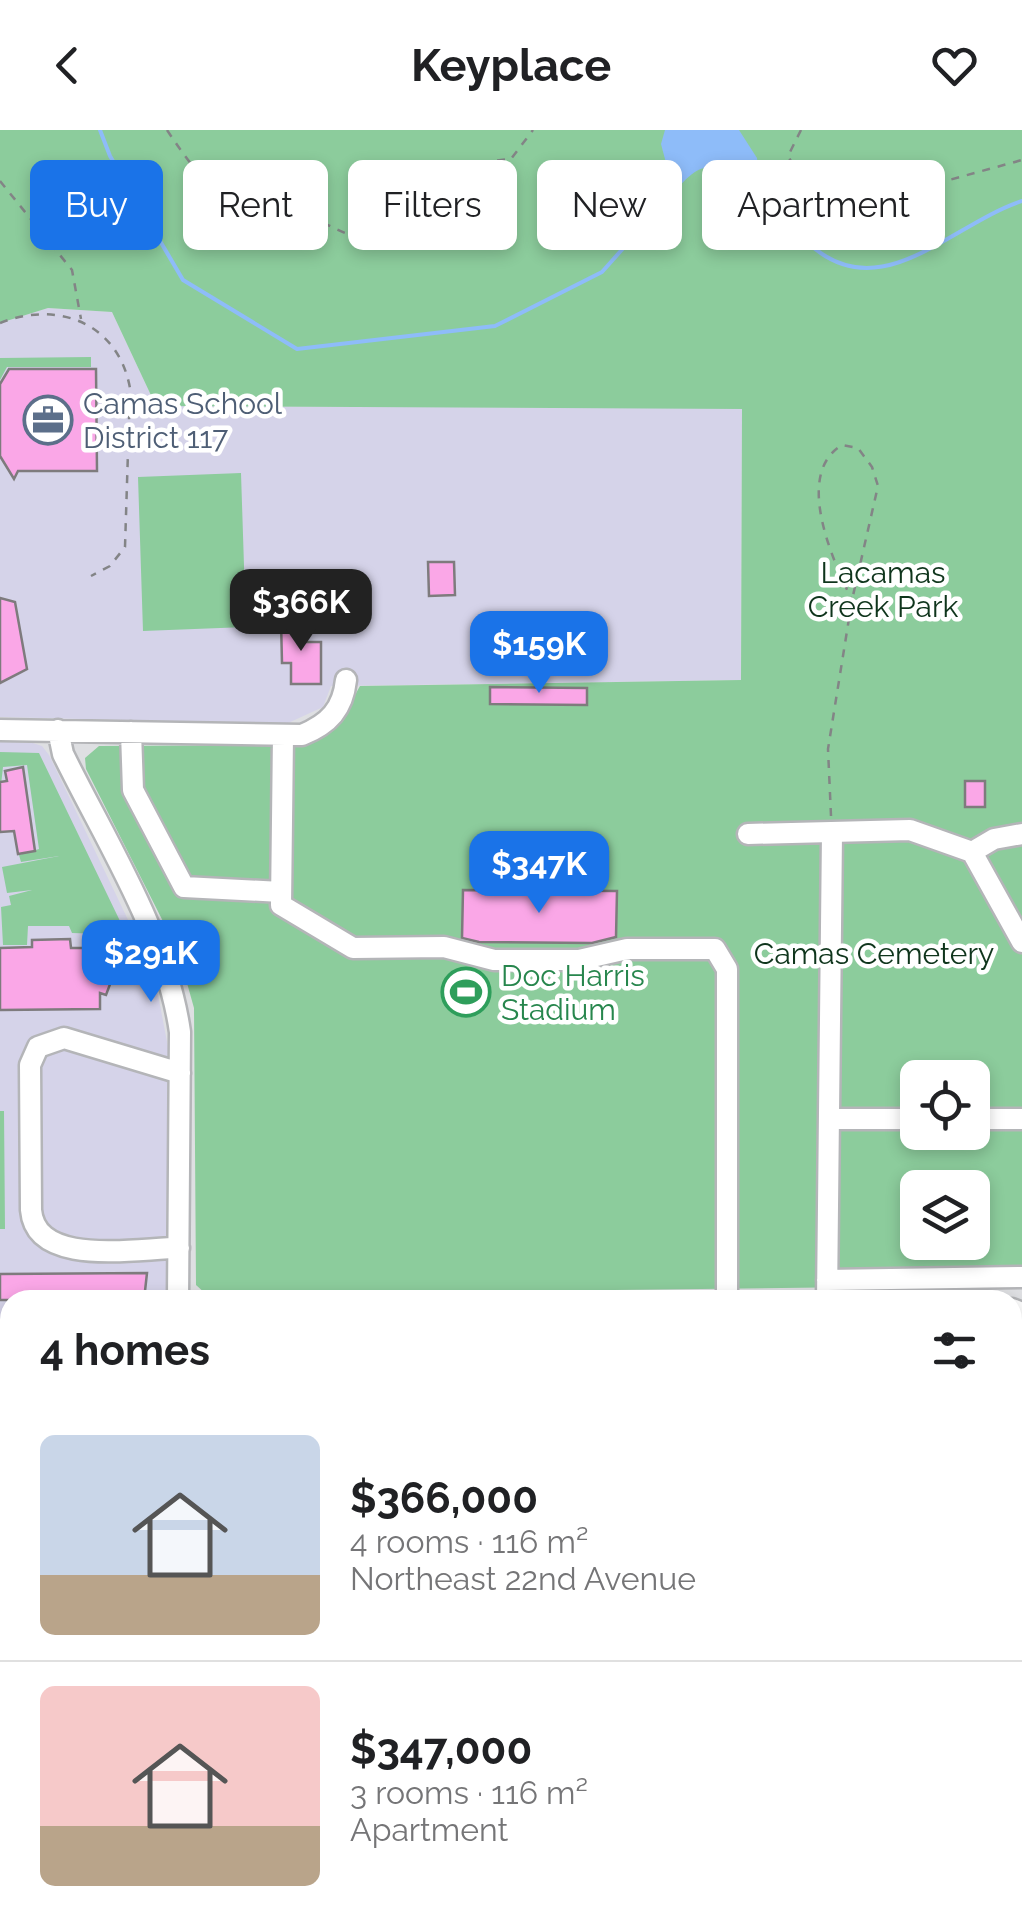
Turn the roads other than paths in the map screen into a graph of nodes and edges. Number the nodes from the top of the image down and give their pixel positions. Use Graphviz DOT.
graph roads {
  1 [pos="346,680"];
  2 [pos="0,730"];
  3 [pos="58,730"];
  4 [pos="132,732"];
  5 [pos="283,736"];
  6 [pos="832,833"];
  7 [pos="748,834"];
  8 [pos="1022,834"];
  9 [pos="972,852"];
  10 [pos="281,898"];
  11 [pos="1022,942"];
  12 [pos="180,1072"];
  13 [pos="829,1119"];
  14 [pos="900,1119"];
  15 [pos="990,1119"];
  16 [pos="1022,1119"];
  17 [pos="179,1248"];
  18 [pos="1022,1277"];
  19 [pos="190,1290"];
  20 [pos="726,1290"];
  21 [pos="827,1290"];
  1 -- 5 [label="street"];
  2 -- 3 [label="street"];
  3 -- 4 [label="street"];
  3 -- 12 [label="street"];
  4 -- 5 [label="street"];
  4 -- 10 [label="street"];
  5 -- 10 [label="street"];
  6 -- 7 [label="street"];
  6 -- 9 [label="street"];
  6 -- 13 [label="street"];
  8 -- 9 [label="street"];
  9 -- 11 [label="street"];
  10 -- 20 [label="street"];
  12 -- 17 [label="street"];
  12 -- 17 [label="street"];
  13 -- 14 [label="street"];
  13 -- 21 [label="street"];
  15 -- 16 [label="street"];
  17 -- 19 [label="street"];
  18 -- 21 [label="street"];
}
